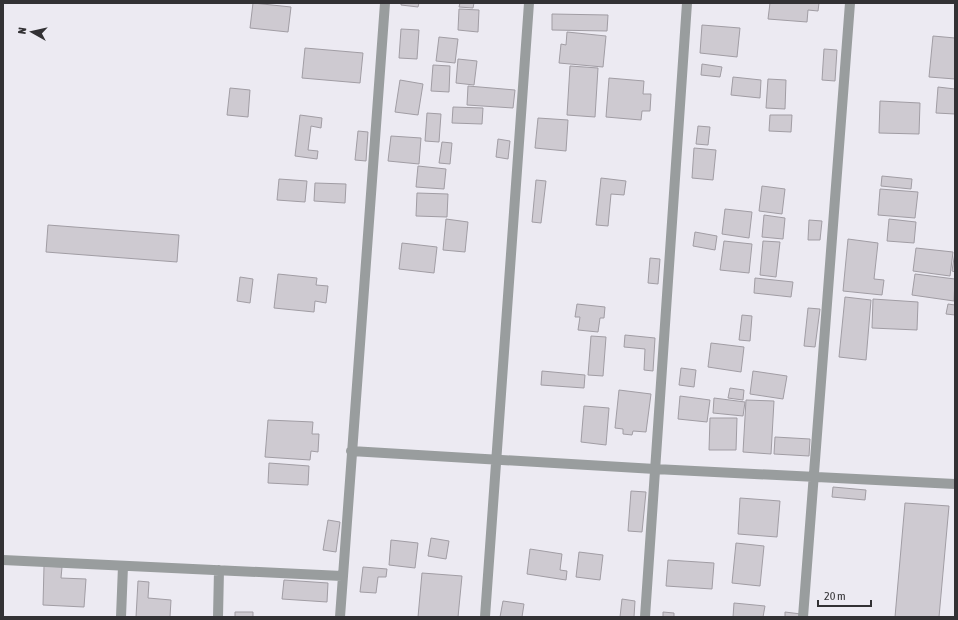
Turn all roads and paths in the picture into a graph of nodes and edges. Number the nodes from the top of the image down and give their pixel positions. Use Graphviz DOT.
graph roads {
  1 [pos="385,3"];
  2 [pos="529,3"];
  3 [pos="687,3"];
  4 [pos="850,3"];
  5 [pos="351,451"];
  6 [pos="496,459"];
  7 [pos="656,469"];
  8 [pos="813,477"];
  9 [pos="955,484"];
  10 [pos="3,560"];
  11 [pos="123,566"];
  12 [pos="219,570"];
  13 [pos="342,576"];
  14 [pos="121,617"];
  15 [pos="218,617"];
  16 [pos="340,617"];
  17 [pos="485,617"];
  18 [pos="645,617"];
  19 [pos="803,617"];
  1 -- 5 [label="street"];
  2 -- 6 [label="street"];
  3 -- 7 [label="street"];
  4 -- 8 [label="street"];
  5 -- 6 [label="street"];
  5 -- 13 [label="street"];
  6 -- 7 [label="street"];
  6 -- 17 [label="street"];
  7 -- 8 [label="street"];
  7 -- 18 [label="street"];
  8 -- 9 [label="street"];
  8 -- 19 [label="street"];
  10 -- 11 [label="street"];
  11 -- 12 [label="street"];
  11 -- 14 [label="street"];
  12 -- 13 [label="street"];
  12 -- 15 [label="street"];
  13 -- 16 [label="street"];
}
